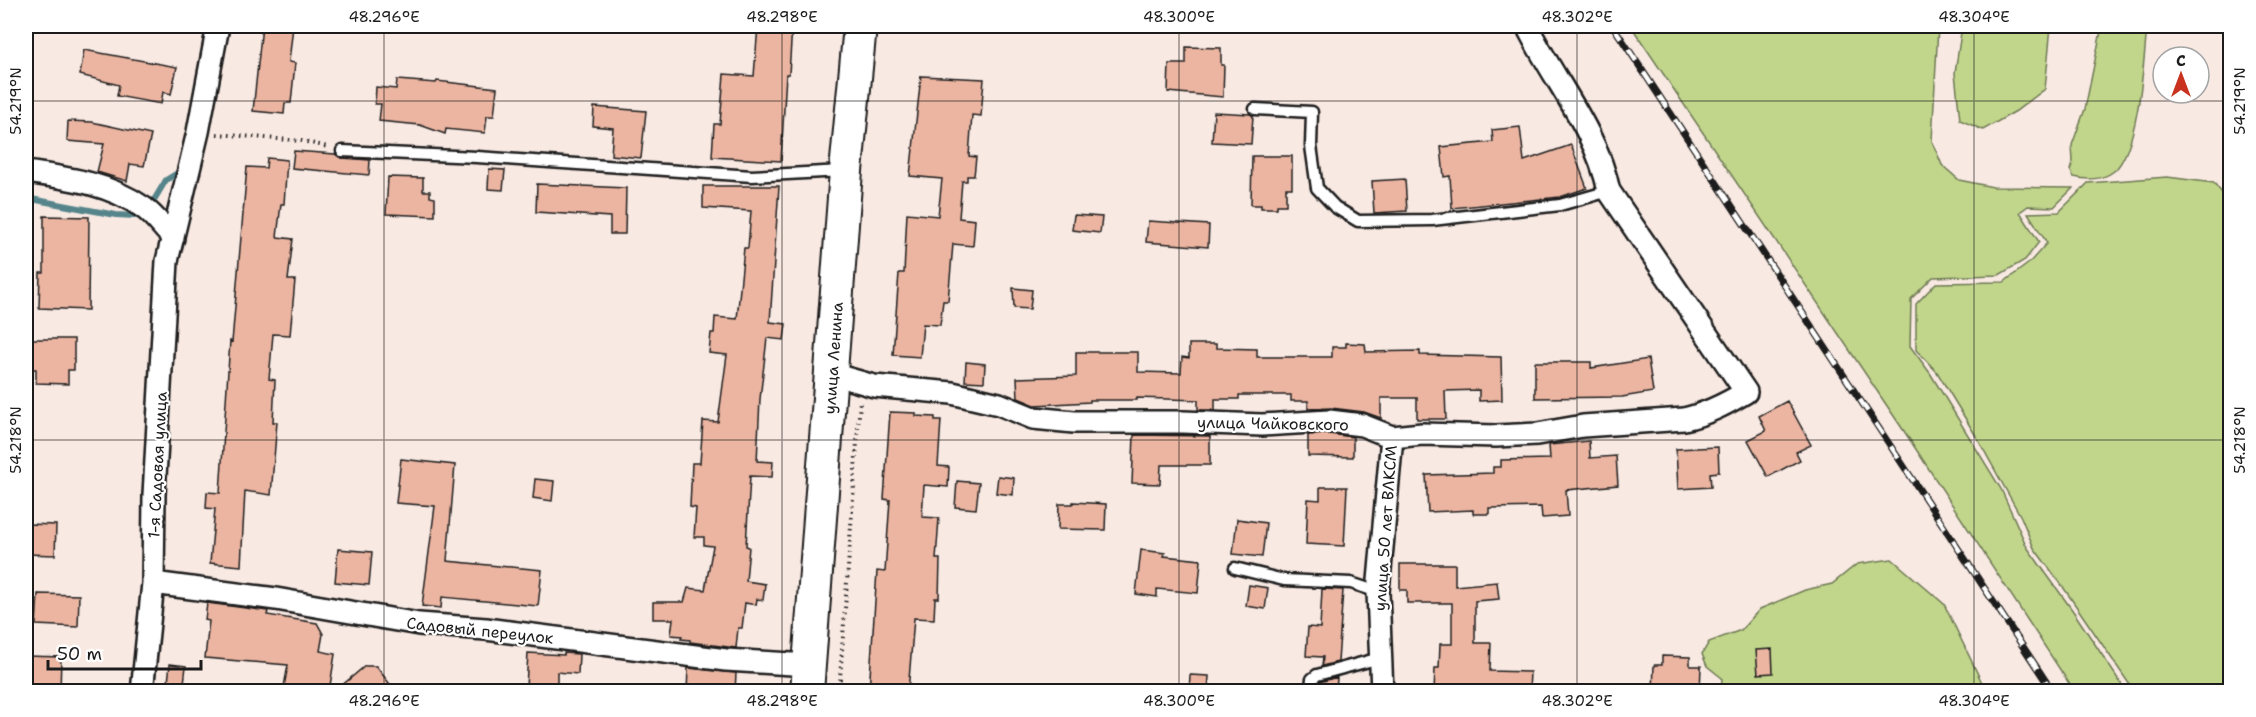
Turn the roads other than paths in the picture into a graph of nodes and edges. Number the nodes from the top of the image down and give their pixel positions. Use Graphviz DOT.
graph roads {
  1 [pos="218,26"];
  2 [pos="860,26"];
  3 [pos="1527,26"];
  4 [pos="1255,109"];
  5 [pos="342,151"];
  6 [pos="846,171"];
  7 [pos="26,172"];
  8 [pos="1609,191"];
  9 [pos="173,238"];
  10 [pos="847,378"];
  11 [pos="1392,437"];
  12 [pos="1235,568"];
  13 [pos="153,583"];
  14 [pos="1378,592"];
  15 [pos="1380,658"];
  16 [pos="808,678"];
  17 [pos="142,692"];
  18 [pos="1310,692"];
  19 [pos="1382,692"];
  1 -- 9 [label="street, 1-я Садовая улица"];
  2 -- 6 [label="main road, улица Ленина"];
  3 -- 8 [label="street"];
  4 -- 8 [label="lane"];
  5 -- 6 [label="lane"];
  6 -- 10 [label="main road, улица Ленина"];
  7 -- 9 [label="street"];
  8 -- 11 [label="street, улица Чайковского"];
  9 -- 13 [label="street, 1-я Садовая улица"];
  10 -- 11 [label="street, улица Чайковского"];
  10 -- 16 [label="main road, улица Ленина"];
  11 -- 14 [label="street, улица 50 лет ВЛКСМ"];
  12 -- 14 [label="lane"];
  13 -- 16 [label="street, Садовый переулок"];
  13 -- 17 [label="street, 1-я Садовая улица"];
  14 -- 15 [label="street, улица 50 лет ВЛКСМ"];
  15 -- 18 [label="lane"];
  15 -- 19 [label="street, улица 50 лет ВЛКСМ"];
}
